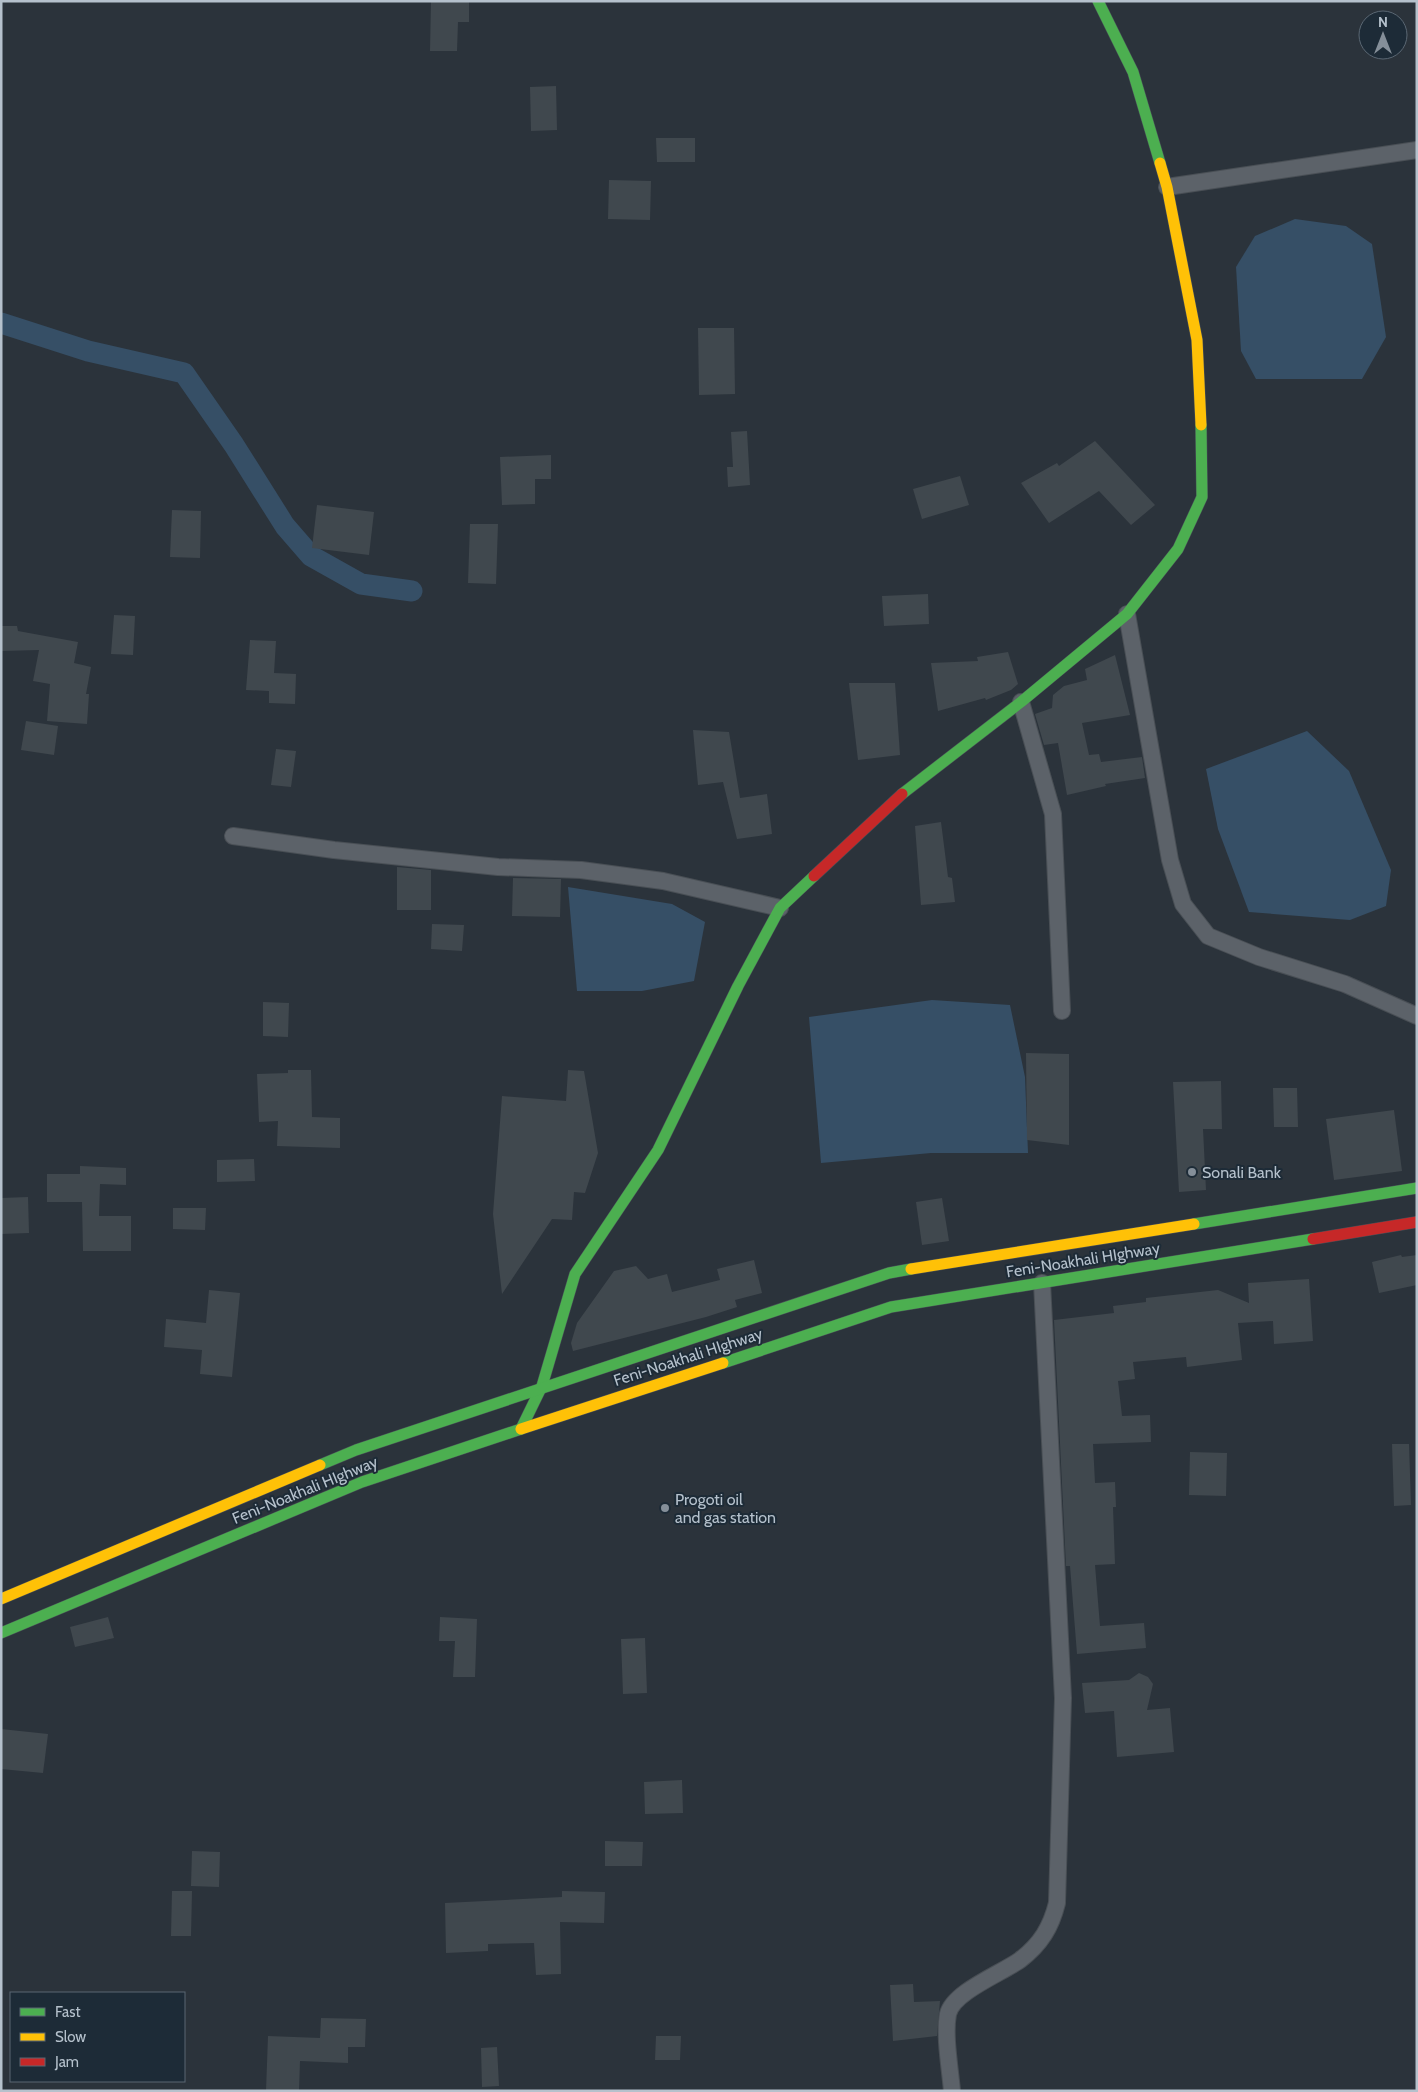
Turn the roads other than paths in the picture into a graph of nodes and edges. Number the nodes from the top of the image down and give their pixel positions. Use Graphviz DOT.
graph roads {
  1 [pos="1098,1"];
  2 [pos="1417,150"];
  3 [pos="1167,187"];
  4 [pos="1127,614"];
  5 [pos="1021,702"];
  6 [pos="233,836"];
  7 [pos="780,908"];
  8 [pos="1062,1011"];
  9 [pos="1417,1016"];
  10 [pos="1417,1188"];
  11 [pos="1417,1222"];
  12 [pos="1042,1283"];
  13 [pos="542,1386"];
  14 [pos="521,1429"];
  15 [pos="1,1599"];
  16 [pos="1,1634"];
  17 [pos="952,2091"];
  1 -- 3 [label="highway"];
  2 -- 3 [label="street"];
  3 -- 4 [label="highway"];
  4 -- 5 [label="highway"];
  4 -- 9 [label="street"];
  5 -- 7 [label="highway"];
  5 -- 8 [label="street"];
  6 -- 7 [label="street"];
  7 -- 13 [label="highway"];
  10 -- 13 [label="highway, Feni-Noakhali HIghway"];
  11 -- 12 [label="highway, Feni-Noakhali HIghway"];
  12 -- 14 [label="highway, Feni-Noakhali HIghway"];
  12 -- 17 [label="street"];
  13 -- 14 [label="highway"];
  13 -- 15 [label="highway, Feni-Noakhali HIghway"];
  14 -- 16 [label="highway, Feni-Noakhali HIghway"];
}
